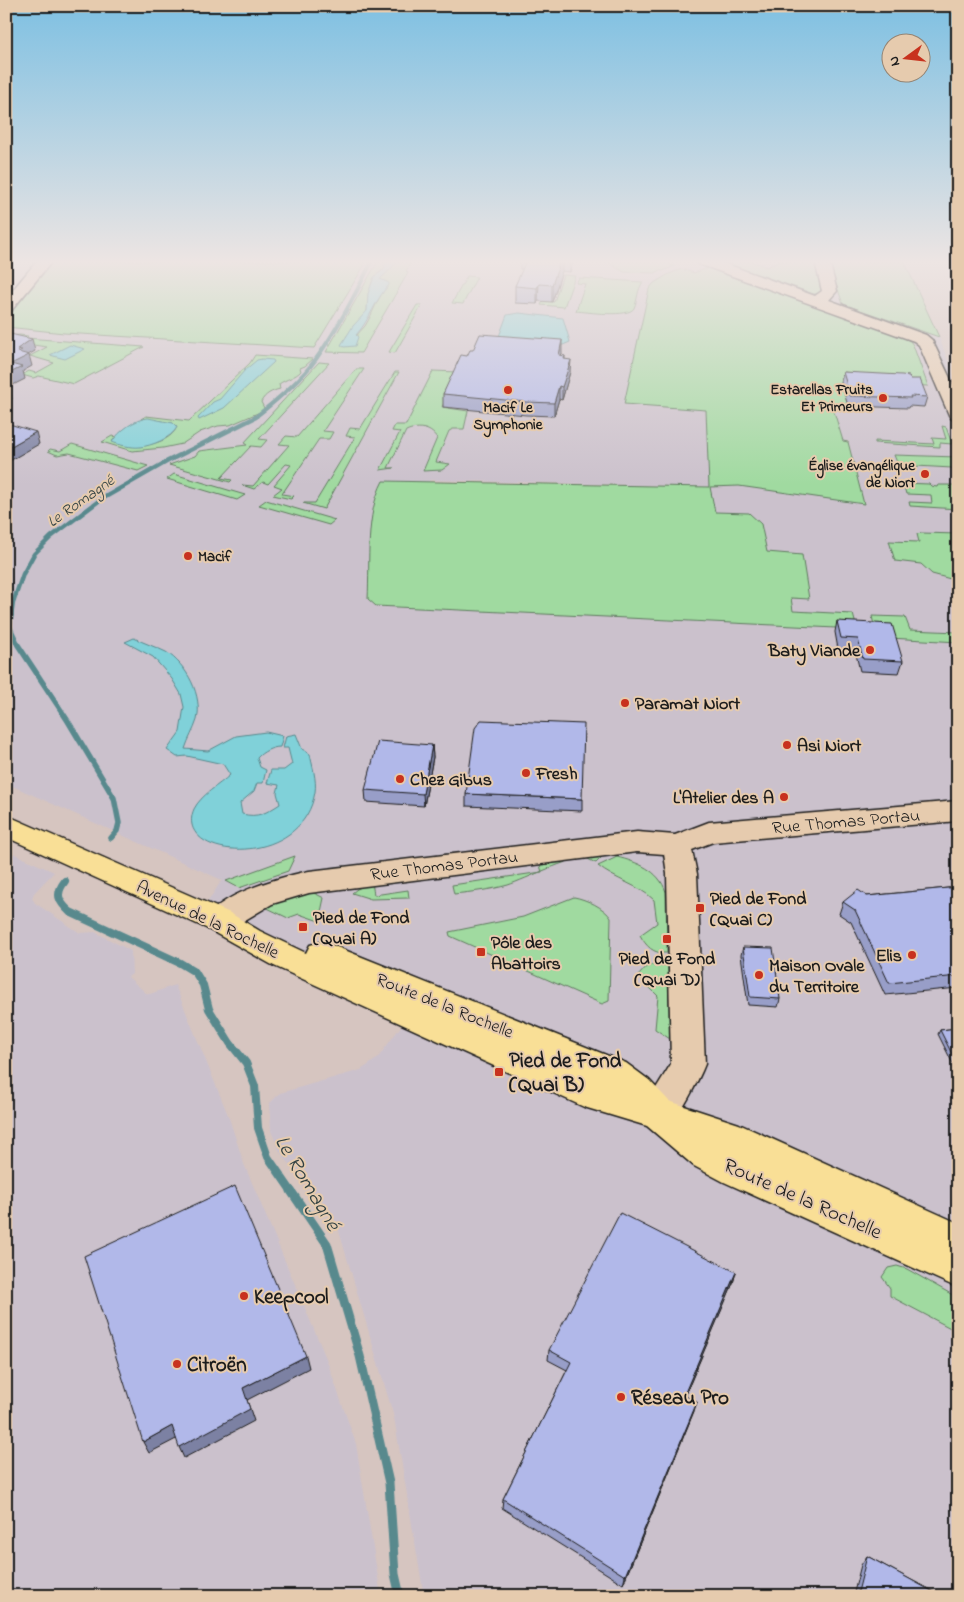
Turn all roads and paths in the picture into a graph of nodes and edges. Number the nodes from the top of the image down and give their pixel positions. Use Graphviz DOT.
graph roads {
  1 [pos="914,336"];
  2 [pos="958,415"];
  3 [pos="958,811"];
  4 [pos="6,825"];
  5 [pos="677,845"];
  6 [pos="219,921"];
  7 [pos="410,1014"];
  8 [pos="658,1114"];
  9 [pos="958,1242"];
  10 [pos="958,1269"];
  1 -- 2 [label="street"];
  3 -- 5 [label="street, Rue Thomas Portau"];
  4 -- 6 [label="main road, Avenue de la Rochelle"];
  5 -- 6 [label="street, Rue Thomas Portau"];
  5 -- 8 [label="street"];
  6 -- 7 [label="main road, Avenue de la Rochelle"];
  6 -- 8 [label="main road, Route de la Rochelle"];
  7 -- 8 [label="main road, Route de la Rochelle"];
  8 -- 9 [label="main road, Route de la Rochelle"];
  8 -- 10 [label="main road, Route de la Rochelle"];
}
